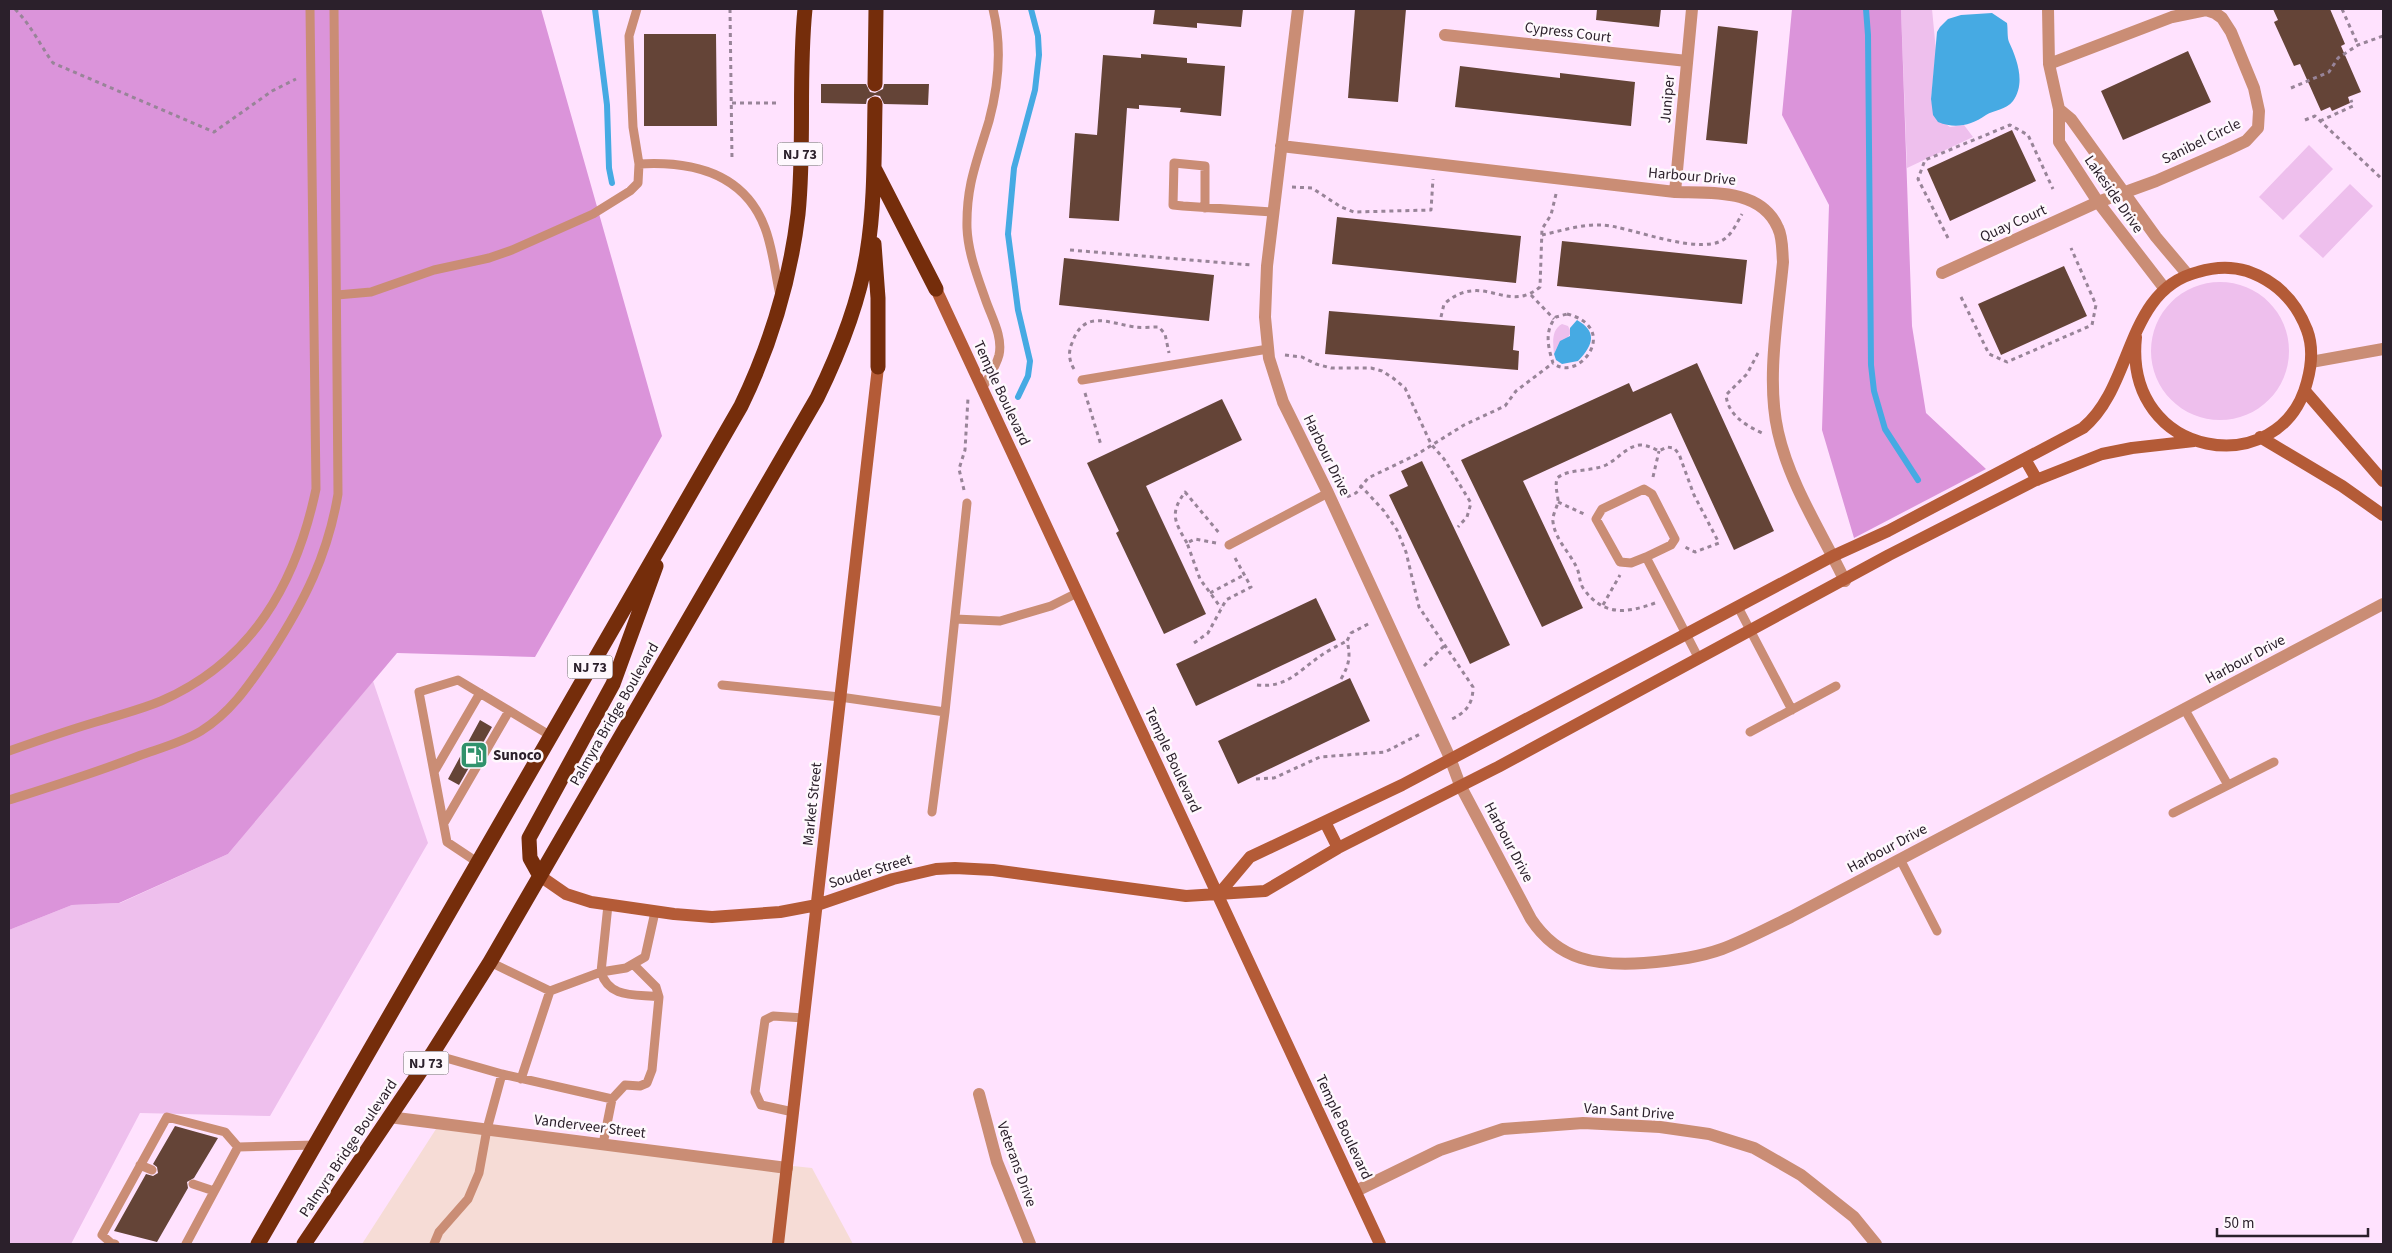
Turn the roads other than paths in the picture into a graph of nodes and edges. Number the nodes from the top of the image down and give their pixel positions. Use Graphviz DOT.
graph roads {
  1 [pos="310,9"];
  2 [pos="334,9"];
  3 [pos="636,9"];
  4 [pos="805,9"];
  5 [pos="876,9"];
  6 [pos="994,9"];
  7 [pos="1298,9"];
  8 [pos="1692,9"];
  9 [pos="2048,9"];
  10 [pos="1445,34"];
  11 [pos="1687,61"];
  12 [pos="2049,64"];
  13 [pos="875,84"];
  14 [pos="875,104"];
  15 [pos="2059,109"];
  16 [pos="1281,146"];
  17 [pos="639,164"];
  18 [pos="874,168"];
  19 [pos="1675,192"];
  20 [pos="2123,193"];
  21 [pos="2098,202"];
  22 [pos="1205,208"];
  23 [pos="1273,212"];
  24 [pos="871,222"];
  25 [pos="1942,273"];
  26 [pos="2188,275"];
  27 [pos="936,289"];
  28 [pos="2165,290"];
  29 [pos="336,295"];
  30 [pos="781,298"];
  31 [pos="2136,337"];
  32 [pos="2383,349"];
  33 [pos="1268,354"];
  34 [pos="2311,362"];
  35 [pos="878,367"];
  36 [pos="1082,380"];
  37 [pos="982,389"];
  38 [pos="2305,391"];
  39 [pos="2260,437"];
  40 [pos="2194,441"];
  41 [pos="2025,459"];
  42 [pos="2037,480"];
  43 [pos="2383,481"];
  44 [pos="1328,493"];
  45 [pos="967,503"];
  46 [pos="2383,515"];
  47 [pos="666,533"];
  48 [pos="1229,545"];
  49 [pos="1833,556"];
  50 [pos="1646,557"];
  51 [pos="1845,581"];
  52 [pos="1077,593"];
  53 [pos="2383,604"];
  54 [pos="1738,607"];
  55 [pos="955,619"];
  56 [pos="1751,632"];
  57 [pos="1686,635"];
  58 [pos="1699,659"];
  59 [pos="722,685"];
  60 [pos="1836,686"];
  61 [pos="480,694"];
  62 [pos="840,697"];
  63 [pos="1792,710"];
  64 [pos="2185,710"];
  65 [pos="509,711"];
  66 [pos="945,712"];
  67 [pos="1750,732"];
  68 [pos="551,736"];
  69 [pos="9,751"];
  70 [pos="1450,758"];
  71 [pos="2274,762"];
  72 [pos="434,772"];
  73 [pos="1460,785"];
  74 [pos="2228,785"];
  75 [pos="9,800"];
  76 [pos="932,812"];
  77 [pos="2173,812"];
  78 [pos="1324,822"];
  79 [pos="444,823"];
  80 [pos="1338,848"];
  81 [pos="1900,859"];
  82 [pos="477,862"];
  83 [pos="540,876"];
  84 [pos="1218,895"];
  85 [pos="817,904"];
  86 [pos="608,905"];
  87 [pos="655,912"];
  88 [pos="1937,931"];
  89 [pos="490,962"];
  90 [pos="634,964"];
  91 [pos="601,972"];
  92 [pos="550,991"];
  93 [pos="659,997"];
  94 [pos="804,1018"];
  95 [pos="432,1054"];
  96 [pos="502,1074"];
  97 [pos="521,1078"];
  98 [pos="979,1094"];
  99 [pos="612,1099"];
  100 [pos="793,1112"];
  101 [pos="389,1117"];
  102 [pos="487,1129"];
  103 [pos="603,1144"];
  104 [pos="316,1145"];
  105 [pos="238,1147"];
  106 [pos="140,1165"];
  107 [pos="787,1168"];
  108 [pos="152,1170"];
  109 [pos="193,1184"];
  110 [pos="214,1191"];
  111 [pos="1356,1191"];
  112 [pos="115,1244"];
  113 [pos="186,1244"];
  114 [pos="258,1244"];
  115 [pos="304,1244"];
  116 [pos="434,1244"];
  117 [pos="778,1244"];
  118 [pos="1030,1244"];
  119 [pos="1380,1244"];
  120 [pos="1876,1244"];
  1 -- 69 [label="lane"];
  2 -- 29 [label="lane"];
  3 -- 17 [label="lane"];
  4 -- 30 [label="highway, NJ 73"];
  5 -- 13 [label="highway"];
  6 -- 37 [label="lane"];
  7 -- 16 [label="street, Harbour Drive"];
  8 -- 11 [label="street, Juniper"];
  9 -- 12 [label="street, Lakeside Drive"];
  10 -- 11 [label="street, Cypress Court"];
  11 -- 19 [label="street, Juniper"];
  12 -- 15 [label="street, Lakeside Drive"];
  12 -- 20 [label="street, Sanibel Circle"];
  14 -- 18 [label="highway, NJ 73"];
  15 -- 20 [label="street, Lakeside Drive"];
  15 -- 21 [label="street, Lakeside Drive"];
  16 -- 19 [label="street, Harbour Drive"];
  16 -- 23 [label="street, Harbour Drive"];
  17 -- 29 [label="lane"];
  17 -- 30 [label="lane"];
  18 -- 24 [label="highway, Palmyra Bridge Boulevard / NJ 73"];
  18 -- 27 [label="highway"];
  19 -- 49 [label="street, Harbour Drive"];
  20 -- 21 [label="street, Sanibel Circle"];
  20 -- 26 [label="street, Lakeside Drive"];
  21 -- 25 [label="street, Quay Court"];
  21 -- 28 [label="street, Lakeside Drive"];
  22 -- 22 [label="lane"];
  22 -- 23 [label="lane"];
  23 -- 33 [label="street, Harbour Drive"];
  24 -- 35 [label="highway"];
  24 -- 83 [label="highway, Palmyra Bridge Boulevard / NJ 73"];
  26 -- 28 [label="street"];
  26 -- 34 [label="street"];
  27 -- 37 [label="street, Temple Boulevard"];
  28 -- 31 [label="street"];
  29 -- 75 [label="lane"];
  30 -- 47 [label="highway, Palmyra Bridge Boulevard / NJ 73"];
  31 -- 40 [label="street"];
  31 -- 41 [label="street"];
  32 -- 34 [label="street"];
  33 -- 36 [label="lane"];
  33 -- 44 [label="street, Harbour Drive"];
  34 -- 38 [label="street"];
  35 -- 62 [label="street, Market Street"];
  37 -- 52 [label="street, Temple Boulevard"];
  38 -- 39 [label="street"];
  38 -- 43 [label="street"];
  39 -- 40 [label="street"];
  39 -- 46 [label="street"];
  40 -- 42 [label="street"];
  41 -- 42 [label="street"];
  41 -- 49 [label="street"];
  42 -- 51 [label="street"];
  44 -- 48 [label="lane"];
  44 -- 70 [label="street, Harbour Drive"];
  45 -- 55 [label="lane"];
  47 -- 68 [label="highway, Palmyra Bridge Boulevard / NJ 73"];
  47 -- 83 [label="highway"];
  49 -- 51 [label="street, Harbour Drive"];
  49 -- 54 [label="street"];
  50 -- 50 [label="lane"];
  50 -- 57 [label="lane"];
  51 -- 56 [label="street"];
  52 -- 55 [label="lane"];
  52 -- 84 [label="street, Temple Boulevard"];
  53 -- 64 [label="street, Harbour Drive"];
  54 -- 56 [label="lane"];
  54 -- 57 [label="street"];
  55 -- 66 [label="lane"];
  56 -- 58 [label="street"];
  56 -- 63 [label="lane"];
  57 -- 58 [label="lane"];
  57 -- 70 [label="street"];
  58 -- 73 [label="street"];
  59 -- 62 [label="lane"];
  60 -- 63 [label="lane"];
  61 -- 65 [label="lane"];
  61 -- 72 [label="lane"];
  61 -- 72 [label="lane"];
  62 -- 66 [label="lane"];
  62 -- 85 [label="street, Market Street"];
  63 -- 67 [label="lane"];
  64 -- 74 [label="lane"];
  64 -- 81 [label="street, Harbour Drive"];
  65 -- 68 [label="lane"];
  65 -- 79 [label="lane"];
  66 -- 76 [label="lane"];
  68 -- 82 [label="highway, Palmyra Bridge Boulevard / NJ 73"];
  70 -- 73 [label="street, Harbour Drive"];
  70 -- 78 [label="street"];
  71 -- 74 [label="lane"];
  72 -- 79 [label="lane"];
  73 -- 80 [label="street"];
  73 -- 81 [label="street, Harbour Drive"];
  74 -- 77 [label="lane"];
  78 -- 80 [label="street"];
  78 -- 84 [label="street"];
  79 -- 82 [label="lane"];
  80 -- 84 [label="street"];
  81 -- 88 [label="lane"];
  82 -- 104 [label="highway, Palmyra Bridge Boulevard / NJ 73"];
  83 -- 86 [label="street, Souder Street"];
  83 -- 89 [label="highway, Palmyra Bridge Boulevard / NJ 73"];
  84 -- 85 [label="street, Souder Street"];
  84 -- 111 [label="street, Temple Boulevard"];
  85 -- 87 [label="street, Souder Street"];
  85 -- 94 [label="street, Market Street"];
  86 -- 87 [label="street, Souder Street"];
  86 -- 91 [label="lane"];
  87 -- 90 [label="lane"];
  89 -- 92 [label="lane"];
  89 -- 95 [label="highway, Palmyra Bridge Boulevard / NJ 73"];
  90 -- 91 [label="lane"];
  90 -- 93 [label="lane"];
  91 -- 92 [label="lane"];
  91 -- 93 [label="lane"];
  92 -- 97 [label="lane"];
  93 -- 99 [label="lane"];
  94 -- 100 [label="street, Market Street"];
  94 -- 100 [label="lane"];
  95 -- 96 [label="lane"];
  95 -- 101 [label="highway, Palmyra Bridge Boulevard / NJ 73"];
  96 -- 97 [label="lane"];
  96 -- 102 [label="lane"];
  97 -- 99 [label="lane"];
  98 -- 118 [label="street, Veterans Drive"];
  99 -- 103 [label="lane"];
  100 -- 107 [label="street, Market Street"];
  101 -- 102 [label="street, Vanderveer Street"];
  101 -- 115 [label="highway, Palmyra Bridge Boulevard / NJ 73"];
  102 -- 103 [label="street, Vanderveer Street"];
  102 -- 116 [label="lane"];
  103 -- 107 [label="street, Vanderveer Street"];
  104 -- 105 [label="lane"];
  104 -- 114 [label="highway, Palmyra Bridge Boulevard / NJ 73"];
  105 -- 106 [label="lane"];
  105 -- 110 [label="lane"];
  106 -- 108 [label="lane"];
  106 -- 112 [label="lane"];
  107 -- 117 [label="street, Market Street"];
  109 -- 110 [label="lane"];
  110 -- 113 [label="lane"];
  111 -- 119 [label="street, Temple Boulevard"];
  111 -- 120 [label="street, Van Sant Drive"];
}
